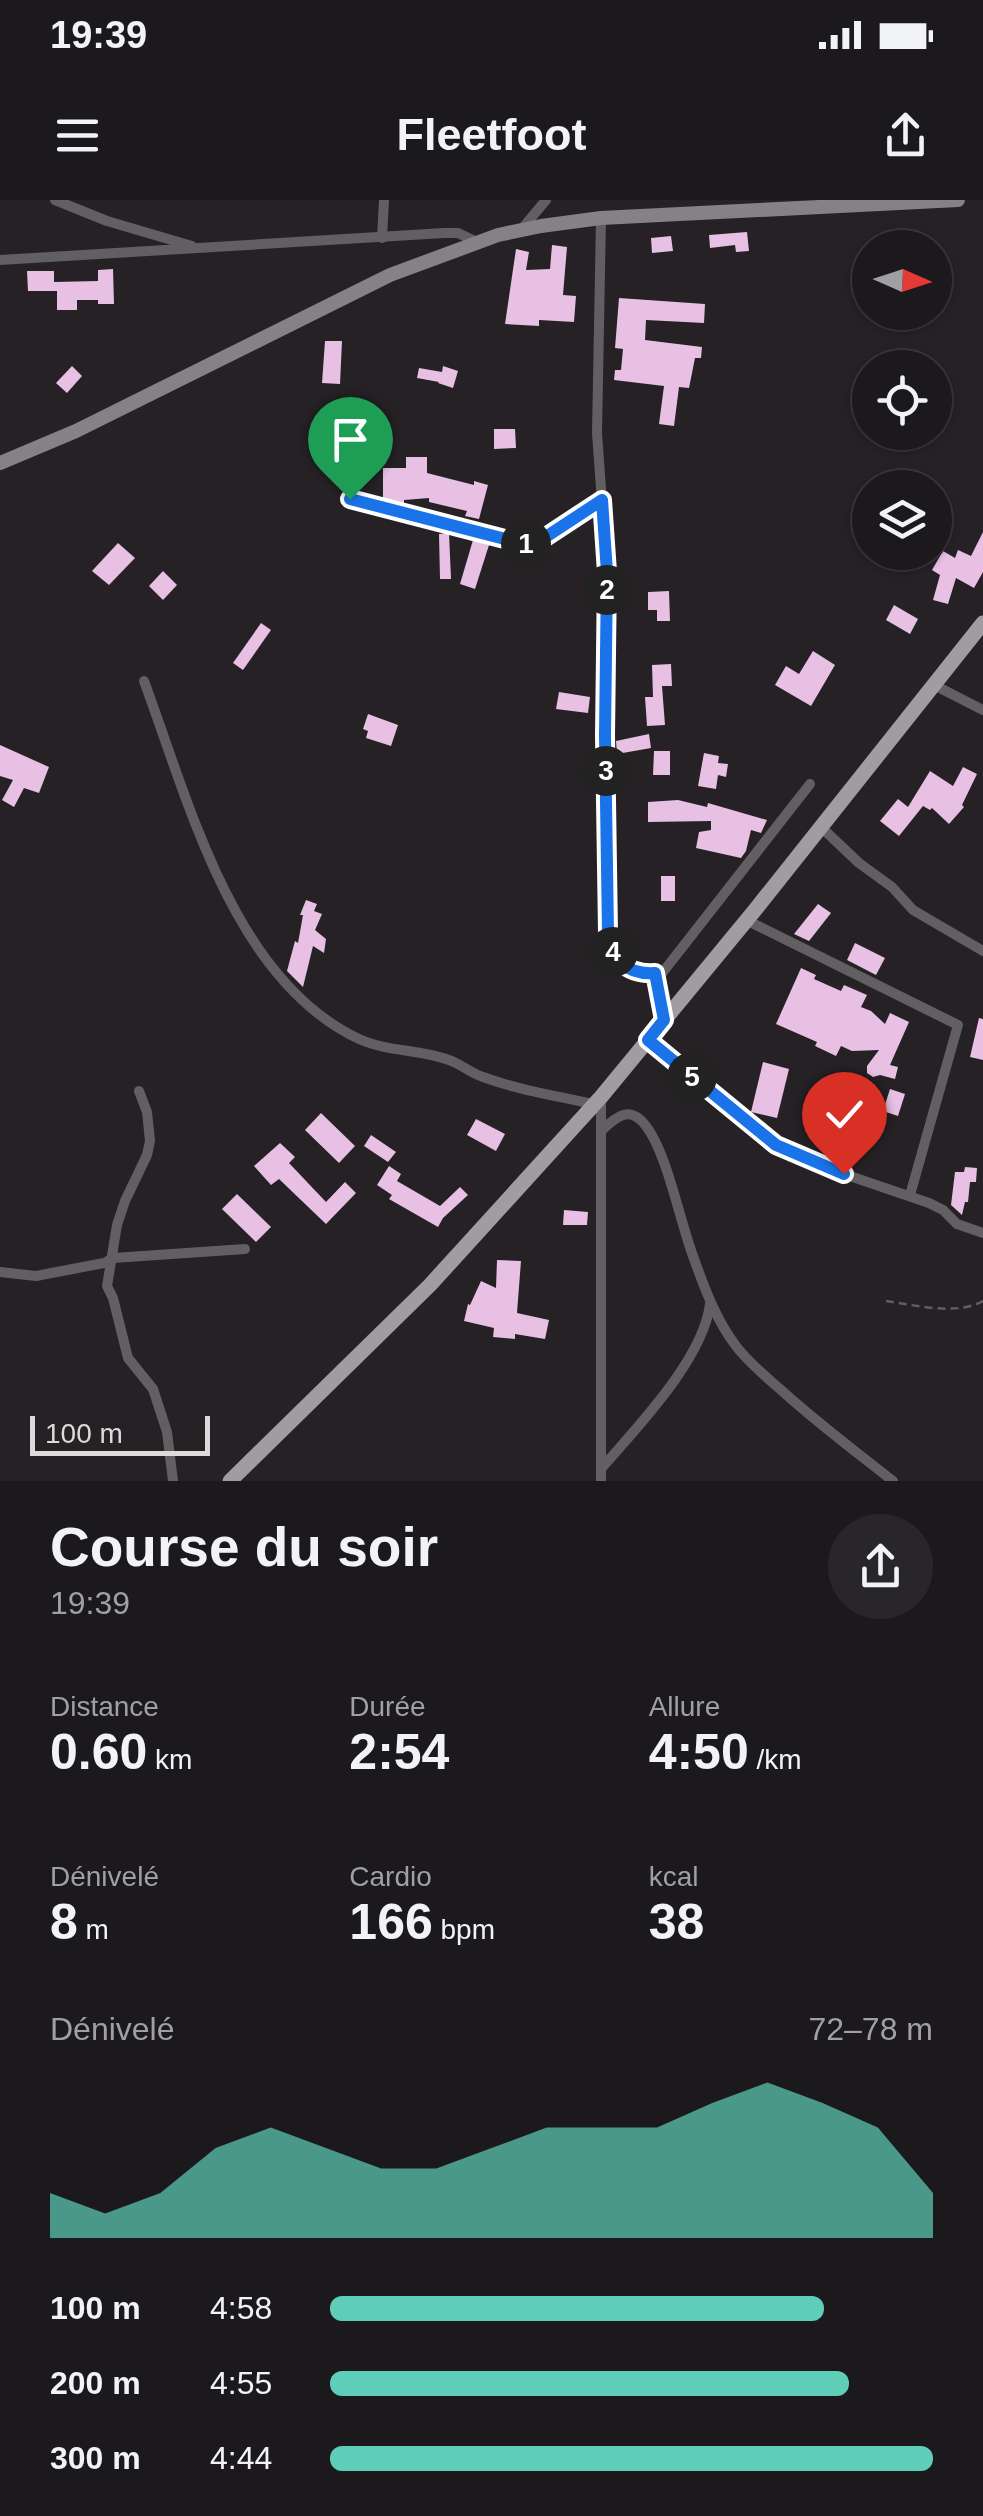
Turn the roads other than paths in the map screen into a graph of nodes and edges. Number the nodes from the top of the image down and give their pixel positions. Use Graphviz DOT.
graph roads {
  1 [pos="55,200"];
  2 [pos="384,200"];
  3 [pos="546,200"];
  4 [pos="958,200"];
  5 [pos="601,218"];
  6 [pos="520,231"];
  7 [pos="382,238"];
  8 [pos="477,242"];
  9 [pos="202,249"];
  10 [pos="0,260"];
  11 [pos="0,463"];
  12 [pos="350,499"];
  13 [pos="602,500"];
  14 [pos="983,624"];
  15 [pos="144,681"];
  16 [pos="934,685"];
  17 [pos="983,710"];
  18 [pos="810,784"];
  19 [pos="821,828"];
  20 [pos="746,920"];
  21 [pos="983,952"];
  22 [pos="655,973"];
  23 [pos="664,1020"];
  24 [pos="648,1040"];
  25 [pos="139,1092"];
  26 [pos="598,1100"];
  27 [pos="602,1130"];
  28 [pos="910,1196"];
  29 [pos="983,1233"];
  30 [pos="244,1249"];
  31 [pos="113,1258"];
  32 [pos="0,1272"];
  33 [pos="710,1298"];
  34 [pos="601,1475"];
  35 [pos="172,1481"];
  36 [pos="230,1481"];
  37 [pos="894,1481"];
  1 -- 9 [label="street"];
  2 -- 7 [label="street"];
  3 -- 6 [label="street"];
  4 -- 5 [label="main road"];
  5 -- 6 [label="main road"];
  5 -- 13 [label="street"];
  6 -- 8 [label="main road"];
  7 -- 8 [label="street"];
  7 -- 9 [label="street"];
  8 -- 11 [label="main road"];
  9 -- 10 [label="street"];
  12 -- 13 [label="street"];
  13 -- 22 [label="street"];
  14 -- 16 [label="main road"];
  15 -- 26 [label="street"];
  16 -- 17 [label="street"];
  16 -- 19 [label="main road"];
  18 -- 22 [label="street"];
  19 -- 20 [label="main road"];
  19 -- 21 [label="street"];
  20 -- 23 [label="main road"];
  20 -- 28 [label="street"];
  22 -- 23 [label="street"];
  23 -- 24 [label="main road"];
  24 -- 26 [label="main road"];
  24 -- 28 [label="street"];
  25 -- 31 [label="street"];
  26 -- 27 [label="street"];
  26 -- 36 [label="main road"];
  27 -- 33 [label="street"];
  27 -- 34 [label="street"];
  28 -- 29 [label="street"];
  30 -- 31 [label="street"];
  31 -- 32 [label="street"];
  31 -- 35 [label="street"];
  33 -- 34 [label="street"];
  33 -- 37 [label="street"];
}
